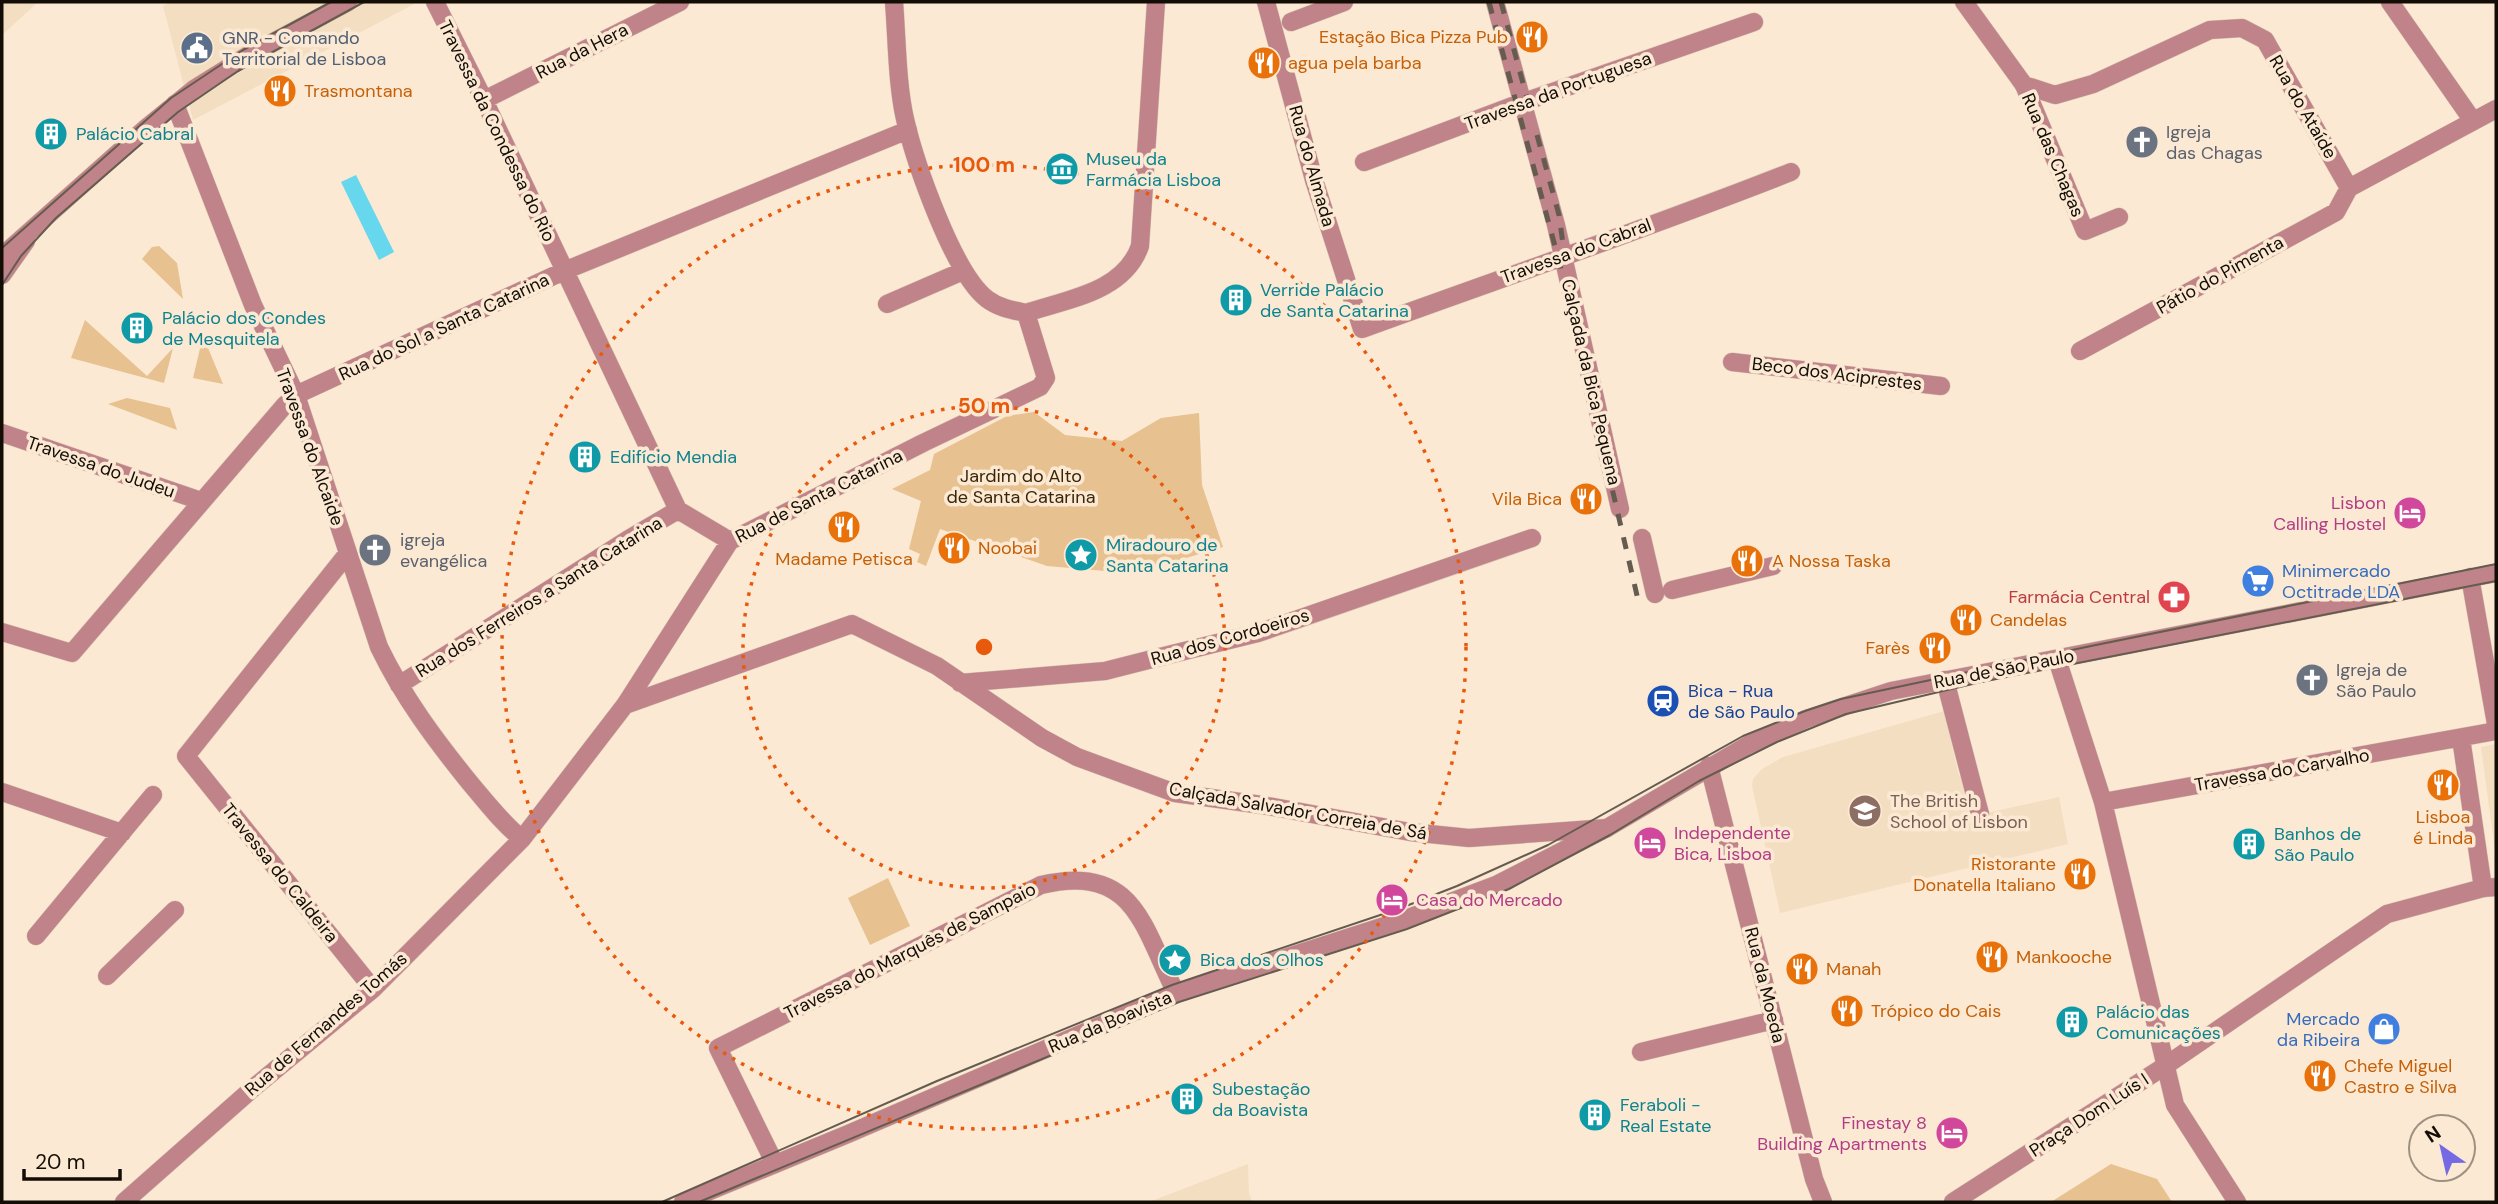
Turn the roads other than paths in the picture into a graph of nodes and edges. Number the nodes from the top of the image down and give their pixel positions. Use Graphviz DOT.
graph roads {
  1 [pos="348,2"];
  2 [pos="435,2"];
  3 [pos="680,2"];
  4 [pos="894,2"];
  5 [pos="1156,2"];
  6 [pos="1266,2"];
  7 [pos="1344,2"];
  8 [pos="1495,2"];
  9 [pos="1964,2"];
  10 [pos="2390,2"];
  11 [pos="1291,22"];
  12 [pos="1754,22"];
  13 [pos="2024,85"];
  14 [pos="2054,95"];
  15 [pos="484,100"];
  16 [pos="1523,102"];
  17 [pos="175,104"];
  18 [pos="2496,108"];
  19 [pos="2473,121"];
  20 [pos="908,130"];
  21 [pos="1364,162"];
  22 [pos="1791,172"];
  23 [pos="2349,188"];
  24 [pos="52,212"];
  25 [pos="2119,217"];
  26 [pos="2,256"];
  27 [pos="1562,256"];
  28 [pos="564,271"];
  29 [pos="963,271"];
  30 [pos="2,275"];
  31 [pos="887,304"];
  32 [pos="1026,313"];
  33 [pos="1362,329"];
  34 [pos="2080,351"];
  35 [pos="1732,362"];
  36 [pos="1941,386"];
  37 [pos="296,395"];
  38 [pos="2,433"];
  39 [pos="201,501"];
  40 [pos="1620,509"];
  41 [pos="678,510"];
  42 [pos="1532,538"];
  43 [pos="1642,538"];
  44 [pos="730,541"];
  45 [pos="348,553"];
  46 [pos="1773,565"];
  47 [pos="2496,573"];
  48 [pos="2470,577"];
  49 [pos="2,632"];
  50 [pos="2057,659"];
  51 [pos="1945,680"];
  52 [pos="960,683"];
  53 [pos="399,685"];
  54 [pos="625,705"];
  55 [pos="2496,724"];
  56 [pos="2496,731"];
  57 [pos="2461,738"];
  58 [pos="1709,766"];
  59 [pos="2,792"];
  60 [pos="153,794"];
  61 [pos="2103,802"];
  62 [pos="1980,814"];
  63 [pos="1607,828"];
  64 [pos="122,833"];
  65 [pos="522,839"];
  66 [pos="1545,862"];
  67 [pos="2489,888"];
  68 [pos="175,910"];
  69 [pos="36,936"];
  70 [pos="107,976"];
  71 [pos="373,989"];
  72 [pos="1176,993"];
  73 [pos="1774,1020"];
  74 [pos="1641,1052"];
  75 [pos="2165,1066"];
  76 [pos="775,1164"];
  77 [pos="124,1202"];
  78 [pos="683,1202"];
  79 [pos="1823,1202"];
  80 [pos="1953,1202"];
  81 [pos="2237,1202"];
  1 -- 17 [label="street"];
  2 -- 15 [label="street, Travessa da Condessa do Rio"];
  3 -- 15 [label="street, Rua da Hera"];
  4 -- 20 [label="street"];
  5 -- 32 [label="street"];
  6 -- 33 [label="street, Rua do Almada"];
  7 -- 11 [label="street"];
  8 -- 16 [label="street, Calçada da Bica Pequena"];
  9 -- 13 [label="street, Rua das Chagas"];
  10 -- 19 [label="street"];
  12 -- 16 [label="street, Travessa da Portuguesa"];
  13 -- 14 [label="street, Rua das Chagas"];
  13 -- 25 [label="street, Rua das Chagas"];
  14 -- 23 [label="street, Rua do Ataíde"];
  15 -- 28 [label="street, Travessa da Condessa do Rio"];
  16 -- 21 [label="street, Travessa da Portuguesa"];
  16 -- 27 [label="street, Calçada da Bica Pequena"];
  17 -- 24 [label="street"];
  17 -- 37 [label="street, Travessa do Alcaide"];
  18 -- 19 [label="street"];
  19 -- 23 [label="street"];
  20 -- 28 [label="street, Rua do Sol a Santa Catarina"];
  20 -- 29 [label="street"];
  22 -- 27 [label="street, Travessa do Cabral"];
  23 -- 34 [label="street, Pátio do Pimenta"];
  24 -- 26 [label="street"];
  24 -- 30 [label="street"];
  27 -- 33 [label="street, Travessa do Cabral"];
  27 -- 40 [label="street, Calçada da Bica Pequena"];
  28 -- 37 [label="street, Rua do Sol a Santa Catarina"];
  28 -- 41 [label="street, Travessa da Condessa do Rio"];
  29 -- 31 [label="street"];
  29 -- 32 [label="street"];
  32 -- 44 [label="street, Rua de Santa Catarina"];
  35 -- 36 [label="street, Beco dos Aciprestes"];
  37 -- 39 [label="street, Rua do Sol a Santa Catarina"];
  37 -- 45 [label="street, Travessa do Alcaide"];
  38 -- 39 [label="street, Travessa do Judeu"];
  39 -- 49 [label="street, Rua do Sol a Santa Catarina"];
  41 -- 44 [label="street"];
  41 -- 53 [label="street, Rua dos Ferreiros a Santa Catarina"];
  42 -- 52 [label="street, Rua dos Cordoeiros"];
  43 -- 46 [label="street"];
  44 -- 54 [label="street, Rua de Santa Catarina"];
  45 -- 53 [label="street, Travessa do Alcaide"];
  45 -- 71 [label="street, Travessa do Caldeira"];
  47 -- 48 [label="street, Rua de São Paulo"];
  48 -- 50 [label="street, Rua de São Paulo"];
  48 -- 55 [label="street"];
  50 -- 51 [label="street, Rua de São Paulo"];
  50 -- 61 [label="street"];
  51 -- 58 [label="street, Rua de São Paulo"];
  51 -- 62 [label="street"];
  52 -- 54 [label="street, Calçada Salvador Correia de Sá"];
  52 -- 63 [label="street, Calçada Salvador Correia de Sá"];
  53 -- 65 [label="street, Travessa do Alcaide"];
  54 -- 65 [label="street, Rua de Santa Catarina"];
  56 -- 57 [label="street, Travessa do Carvalho"];
  57 -- 61 [label="street, Travessa do Carvalho"];
  57 -- 67 [label="street"];
  58 -- 63 [label="street, Rua de São Paulo"];
  58 -- 73 [label="street, Rua da Moeda"];
  59 -- 64 [label="street"];
  60 -- 64 [label="street"];
  61 -- 75 [label="street"];
  63 -- 66 [label="street, Rua de São Paulo"];
  64 -- 69 [label="street"];
  65 -- 71 [label="street, Rua de Fernandes Tomás"];
  66 -- 72 [label="street, Rua da Boavista"];
  67 -- 75 [label="street"];
  68 -- 70 [label="street"];
  71 -- 77 [label="street, Rua de Fernandes Tomás"];
  72 -- 76 [label="street, Rua da Boavista"];
  72 -- 76 [label="street, Travessa do Marquês de Sampaio"];
  73 -- 74 [label="street"];
  73 -- 79 [label="street, Rua da Moeda"];
  75 -- 80 [label="street, Praça Dom Luís I"];
  75 -- 81 [label="street, Praça Dom Luís I"];
  76 -- 78 [label="street, Rua da Boavista"];
}
